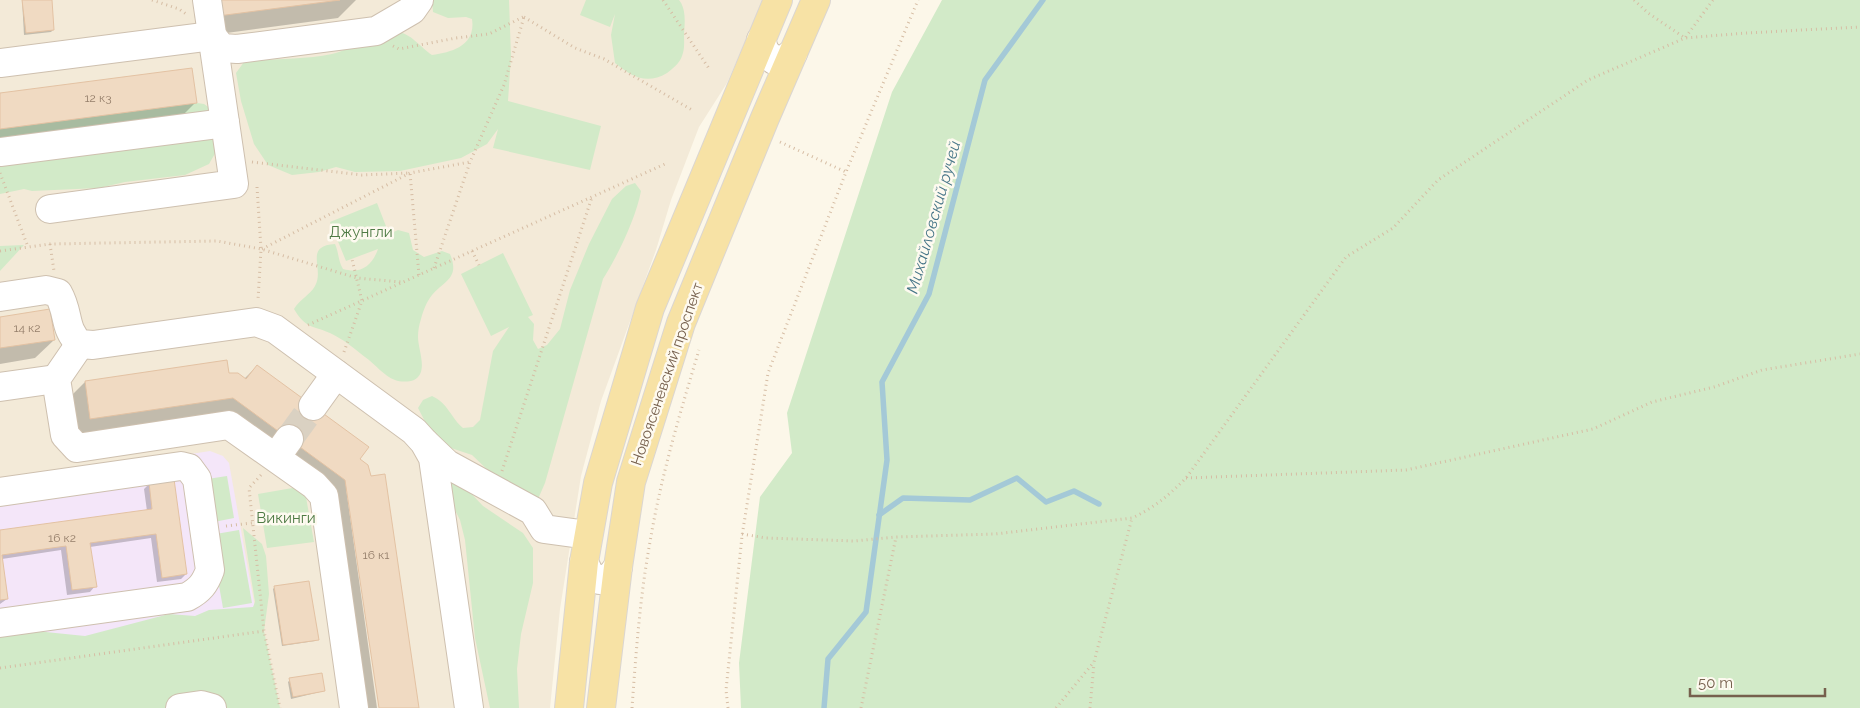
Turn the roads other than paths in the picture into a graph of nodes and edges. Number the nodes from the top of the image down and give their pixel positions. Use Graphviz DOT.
graph roads {
  1 [pos="207,0"];
  2 [pos="420,0"];
  3 [pos="778,0"];
  4 [pos="816,0"];
  5 [pos="212,36"];
  6 [pos="761,40"];
  7 [pos="794,53"];
  8 [pos="0,63"];
  9 [pos="224,123"];
  10 [pos="0,152"];
  11 [pos="50,209"];
  12 [pos="0,297"];
  13 [pos="80,344"];
  14 [pos="336,374"];
  15 [pos="56,378"];
  16 [pos="0,387"];
  17 [pos="313,406"];
  18 [pos="424,442"];
  19 [pos="114,444"];
  20 [pos="118,475"];
  21 [pos="0,492"];
  22 [pos="588,535"];
  23 [pos="584,562"];
  24 [pos="618,567"];
  25 [pos="580,600"];
  26 [pos="613,604"];
  27 [pos="0,623"];
  28 [pos="180,708"];
  29 [pos="212,708"];
  30 [pos="354,708"];
  31 [pos="469,708"];
  32 [pos="569,708"];
  33 [pos="601,708"];
  1 -- 5 [label="street"];
  2 -- 5 [label="street"];
  3 -- 6 [label="main road, Новоясеневский проспект"];
  4 -- 7 [label="main road, Новоясеневский проспект"];
  5 -- 8 [label="street"];
  5 -- 9 [label="street"];
  6 -- 7 [label="street"];
  6 -- 22 [label="main road, Новоясеневский проспект"];
  7 -- 24 [label="main road, Новоясеневский проспект"];
  9 -- 10 [label="street"];
  9 -- 11 [label="street"];
  12 -- 13 [label="street"];
  13 -- 14 [label="street"];
  13 -- 15 [label="street"];
  14 -- 17 [label="street"];
  14 -- 18 [label="street"];
  15 -- 16 [label="street"];
  15 -- 19 [label="street"];
  18 -- 22 [label="street"];
  18 -- 31 [label="street"];
  19 -- 20 [label="street"];
  19 -- 30 [label="street"];
  20 -- 21 [label="street"];
  20 -- 27 [label="street"];
  22 -- 23 [label="main road, Новоясеневский проспект"];
  23 -- 24 [label="street"];
  23 -- 25 [label="main road, Новоясеневский проспект"];
  24 -- 26 [label="main road, Новоясеневский проспект"];
  25 -- 26 [label="street"];
  25 -- 32 [label="main road, Новоясеневский проспект"];
  26 -- 33 [label="main road, Новоясеневский проспект"];
  28 -- 29 [label="street"];
}
